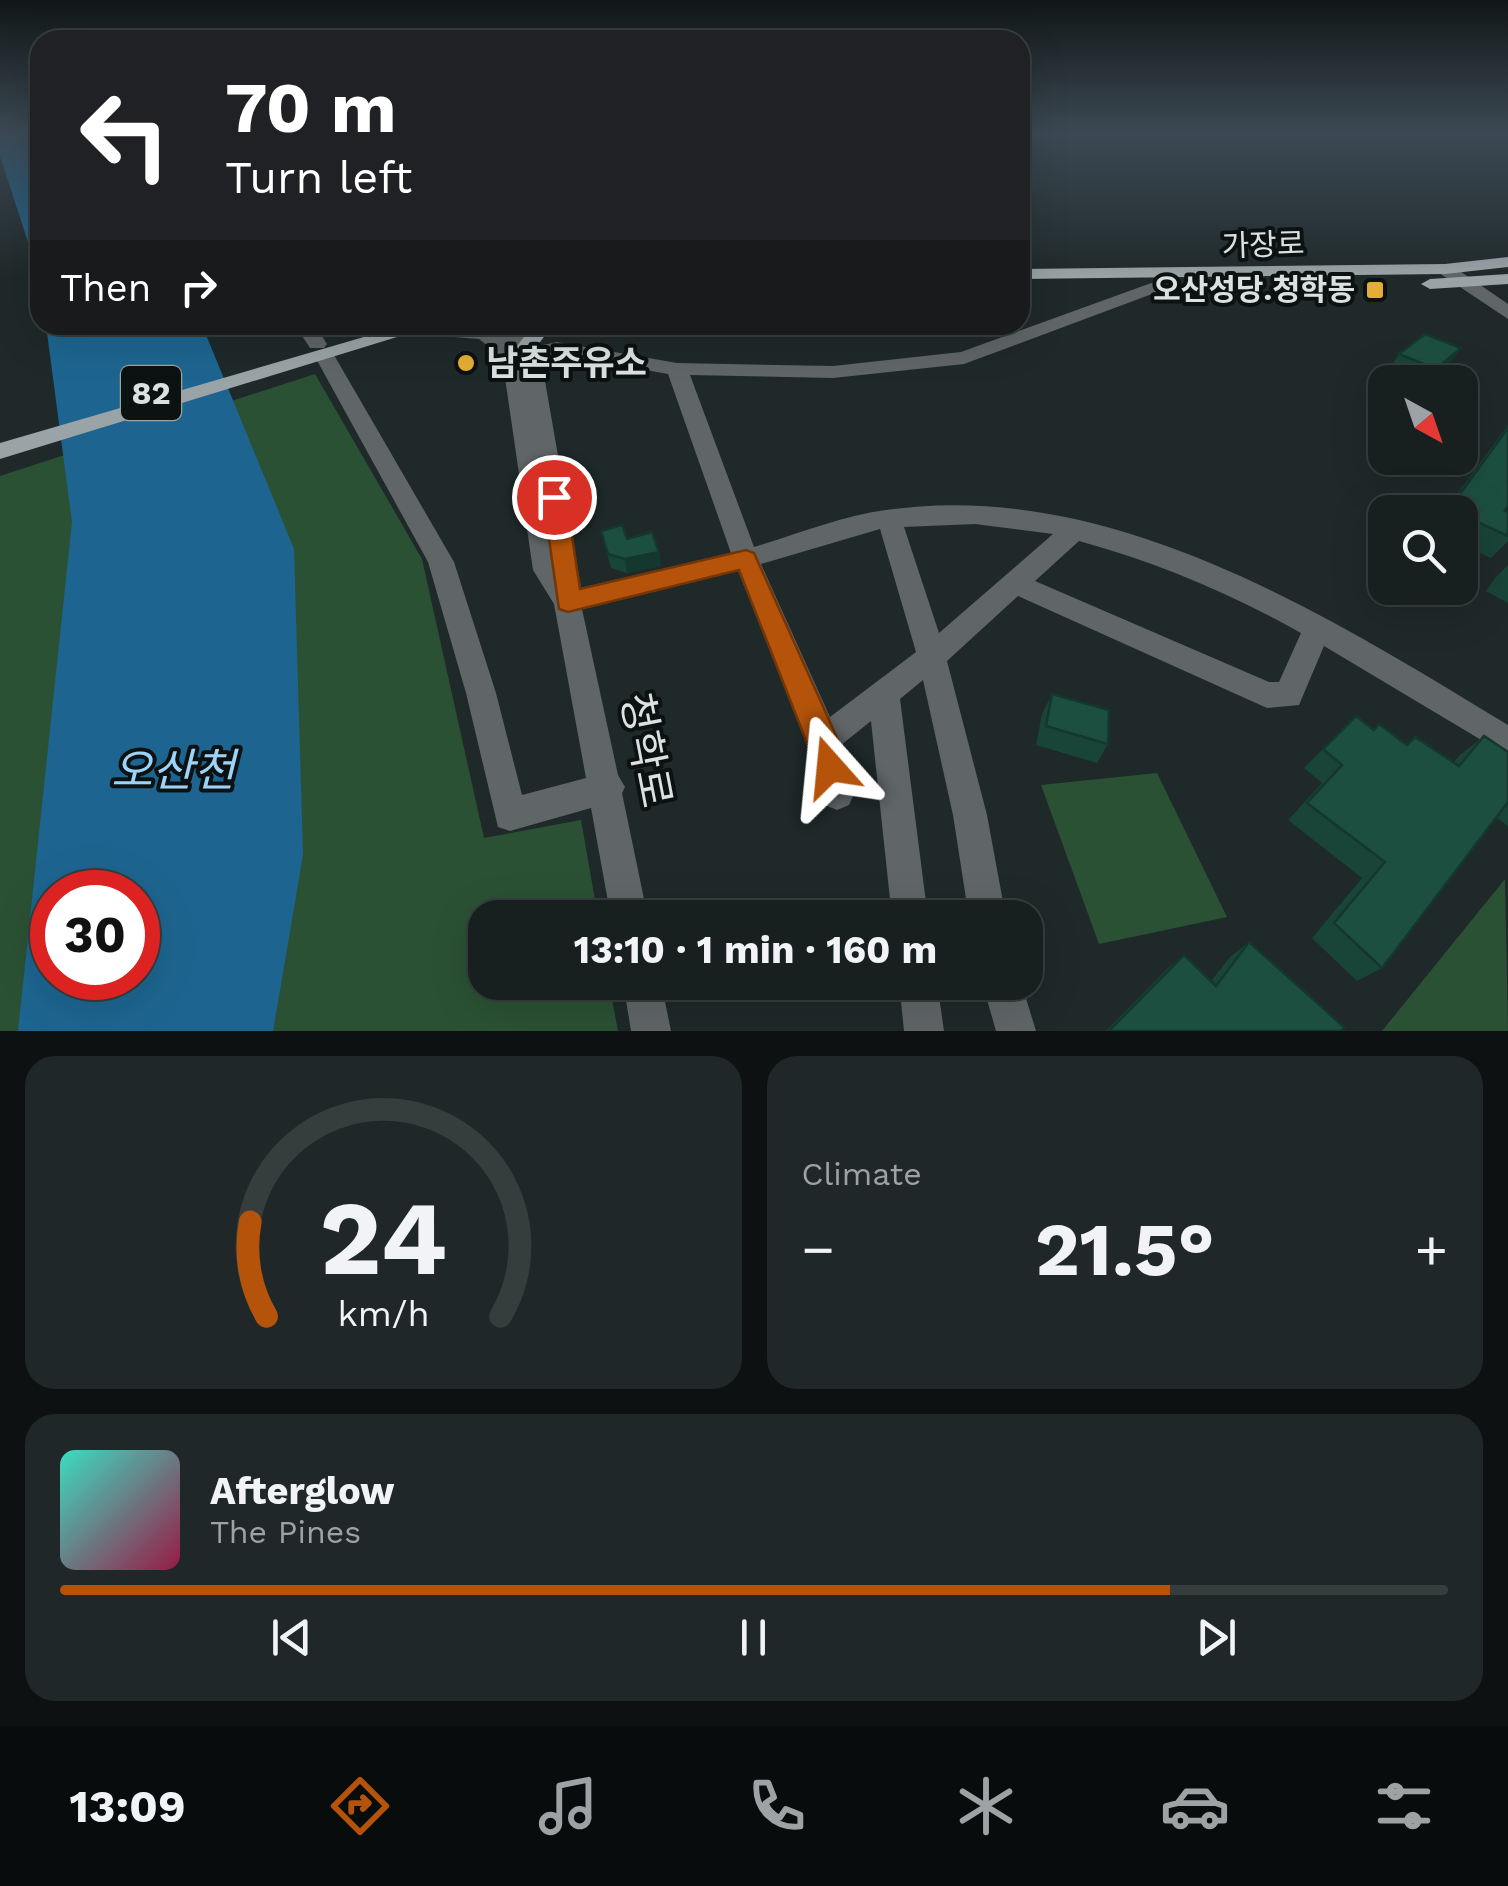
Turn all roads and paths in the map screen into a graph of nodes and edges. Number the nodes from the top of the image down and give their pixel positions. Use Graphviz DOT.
graph roads {
  1 [pos="1508,262"];
  2 [pos="1444,268"];
  3 [pos="1030,274"];
  4 [pos="1508,279"];
  5 [pos="1466,284"];
  6 [pos="1154,287"];
  7 [pos="1030,288"];
  8 [pos="1508,313"];
  9 [pos="1030,333"];
  10 [pos="307,335"];
  11 [pos="357,335"];
  12 [pos="384,335"];
  13 [pos="488,335"];
  14 [pos="1026,335"];
  15 [pos="523,344"];
  16 [pos="311,353"];
  17 [pos="678,369"];
  18 [pos="0,438"];
  19 [pos="0,451"];
  20 [pos="890,518"];
  21 [pos="1074,530"];
  22 [pos="746,559"];
  23 [pos="1014,584"];
  24 [pos="568,602"];
  25 [pos="1316,630"];
  26 [pos="934,655"];
  27 [pos="884,696"];
  28 [pos="824,740"];
  29 [pos="1508,742"];
  30 [pos="608,787"];
  31 [pos="837,794"];
  32 [pos="627,900"];
  33 [pos="908,900"];
  34 [pos="985,900"];
  35 [pos="645,1000"];
  36 [pos="920,1000"];
  37 [pos="1007,1000"];
  38 [pos="651,1031"];
  39 [pos="924,1031"];
  40 [pos="1016,1031"];
  1 -- 2 [label="main road, 가장로"];
  2 -- 3 [label="main road, 가장로"];
  2 -- 5 [label="street"];
  4 -- 5 [label="main road, 가장로"];
  5 -- 6 [label="main road, 가장로"];
  5 -- 8 [label="street"];
  6 -- 7 [label="main road, 가장로"];
  6 -- 9 [label="street"];
  10 -- 16 [label="street"];
  11 -- 16 [label="main road, 82"];
  12 -- 16 [label="main road, 82"];
  13 -- 15 [label="street"];
  14 -- 17 [label="street"];
  15 -- 17 [label="street"];
  15 -- 24 [label="street, 청학로"];
  16 -- 18 [label="main road, 82"];
  16 -- 19 [label="main road, 82"];
  16 -- 30 [label="street"];
  17 -- 22 [label="street"];
  20 -- 21 [label="street"];
  20 -- 22 [label="street"];
  20 -- 26 [label="street"];
  21 -- 23 [label="street"];
  21 -- 25 [label="street"];
  22 -- 24 [label="street"];
  22 -- 28 [label="street"];
  23 -- 25 [label="street"];
  23 -- 26 [label="street"];
  24 -- 30 [label="street, 청학로"];
  25 -- 29 [label="street"];
  26 -- 27 [label="street"];
  26 -- 34 [label="street"];
  27 -- 28 [label="street"];
  27 -- 33 [label="street"];
  28 -- 31 [label="street"];
  30 -- 32 [label="street, 청학로"];
  35 -- 38 [label="street"];
  36 -- 39 [label="street"];
  37 -- 40 [label="street"];
}
